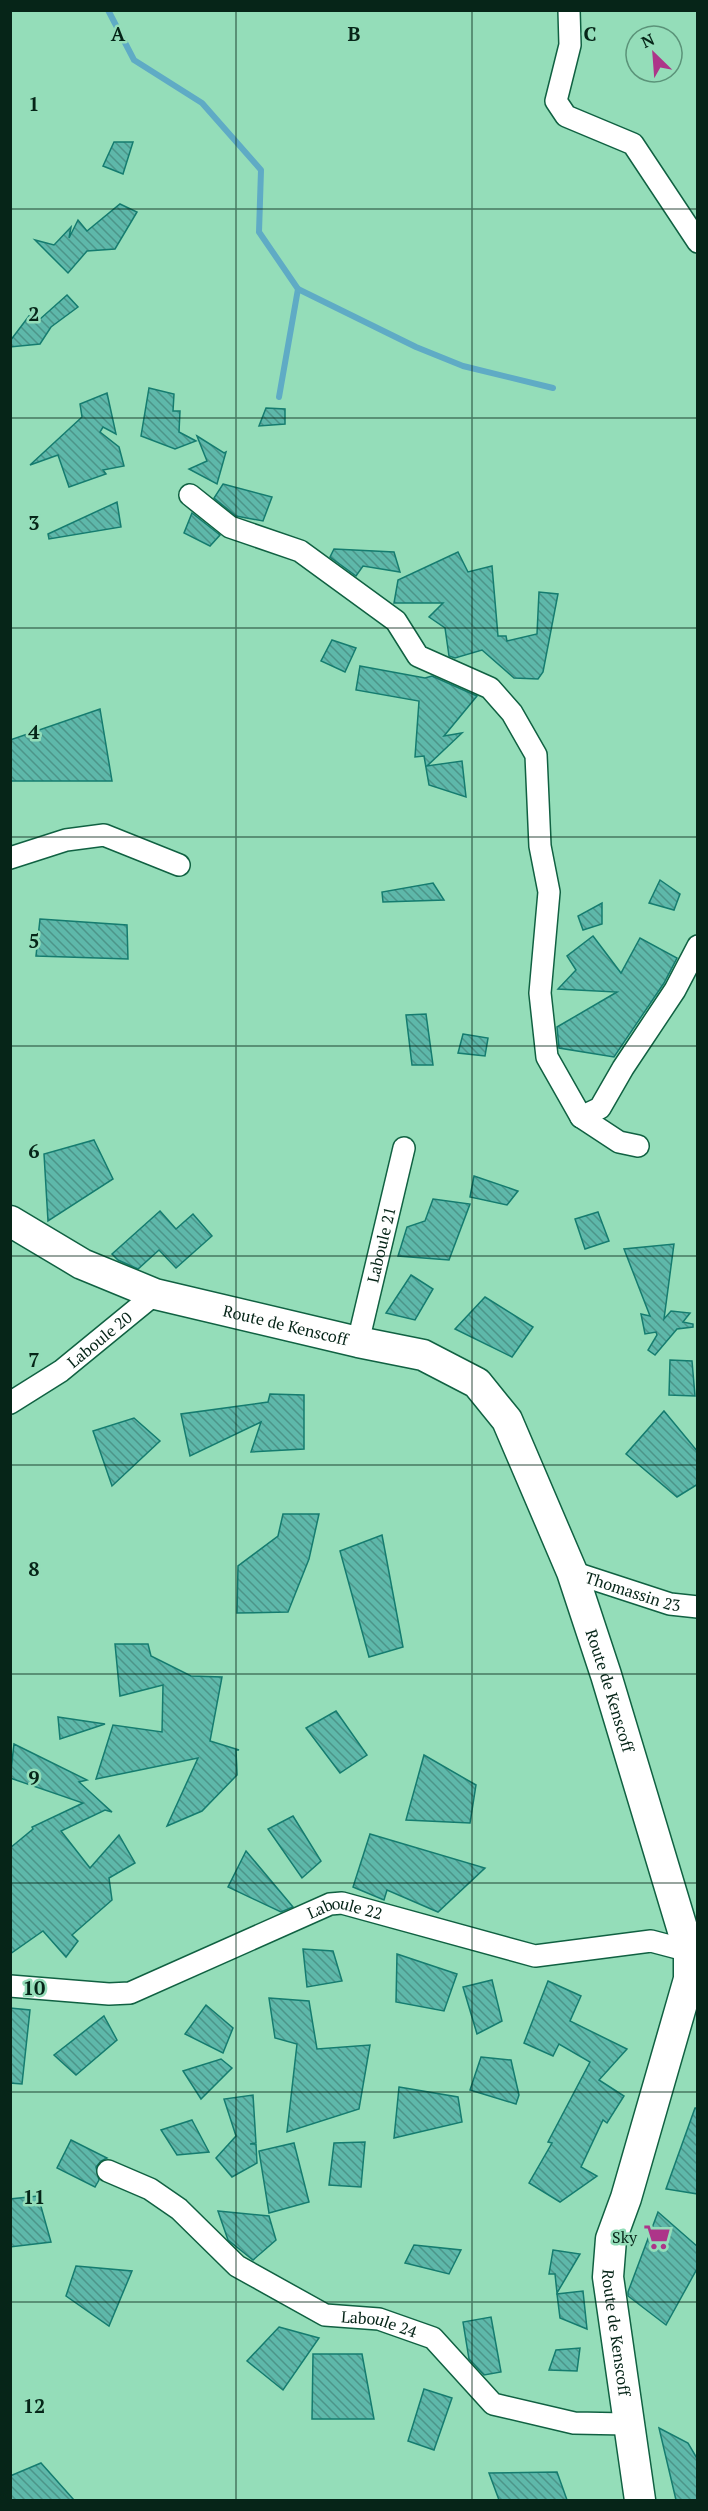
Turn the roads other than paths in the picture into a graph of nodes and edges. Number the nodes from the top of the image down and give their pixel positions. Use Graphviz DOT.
graph roads {
  1 [pos="569,10"];
  2 [pos="698,242"];
  3 [pos="190,495"];
  4 [pos="10,858"];
  5 [pos="179,865"];
  6 [pos="698,946"];
  7 [pos="581,1117"];
  8 [pos="638,1146"];
  9 [pos="404,1148"];
  10 [pos="10,1221"];
  11 [pos="155,1294"];
  12 [pos="358,1342"];
  13 [pos="10,1403"];
  14 [pos="572,1572"];
  15 [pos="698,1607"];
  16 [pos="689,1951"];
  17 [pos="10,1986"];
  18 [pos="108,2171"];
  19 [pos="627,2424"];
  20 [pos="640,2500"];
  1 -- 2 [label="street"];
  3 -- 7 [label="street"];
  4 -- 5 [label="street"];
  6 -- 7 [label="street"];
  7 -- 8 [label="street"];
  9 -- 12 [label="street, Laboule 21"];
  10 -- 11 [label="main road, Route de Kenscoff"];
  11 -- 12 [label="main road, Route de Kenscoff"];
  11 -- 13 [label="street, Laboule 20"];
  12 -- 14 [label="main road, Route de Kenscoff"];
  14 -- 15 [label="street, Thomassin 23"];
  14 -- 16 [label="main road, Route de Kenscoff"];
  16 -- 17 [label="street, Laboule 22"];
  16 -- 19 [label="main road, Route de Kenscoff"];
  18 -- 19 [label="street, Laboule 24"];
  19 -- 20 [label="main road, Route de Kenscoff"];
}
